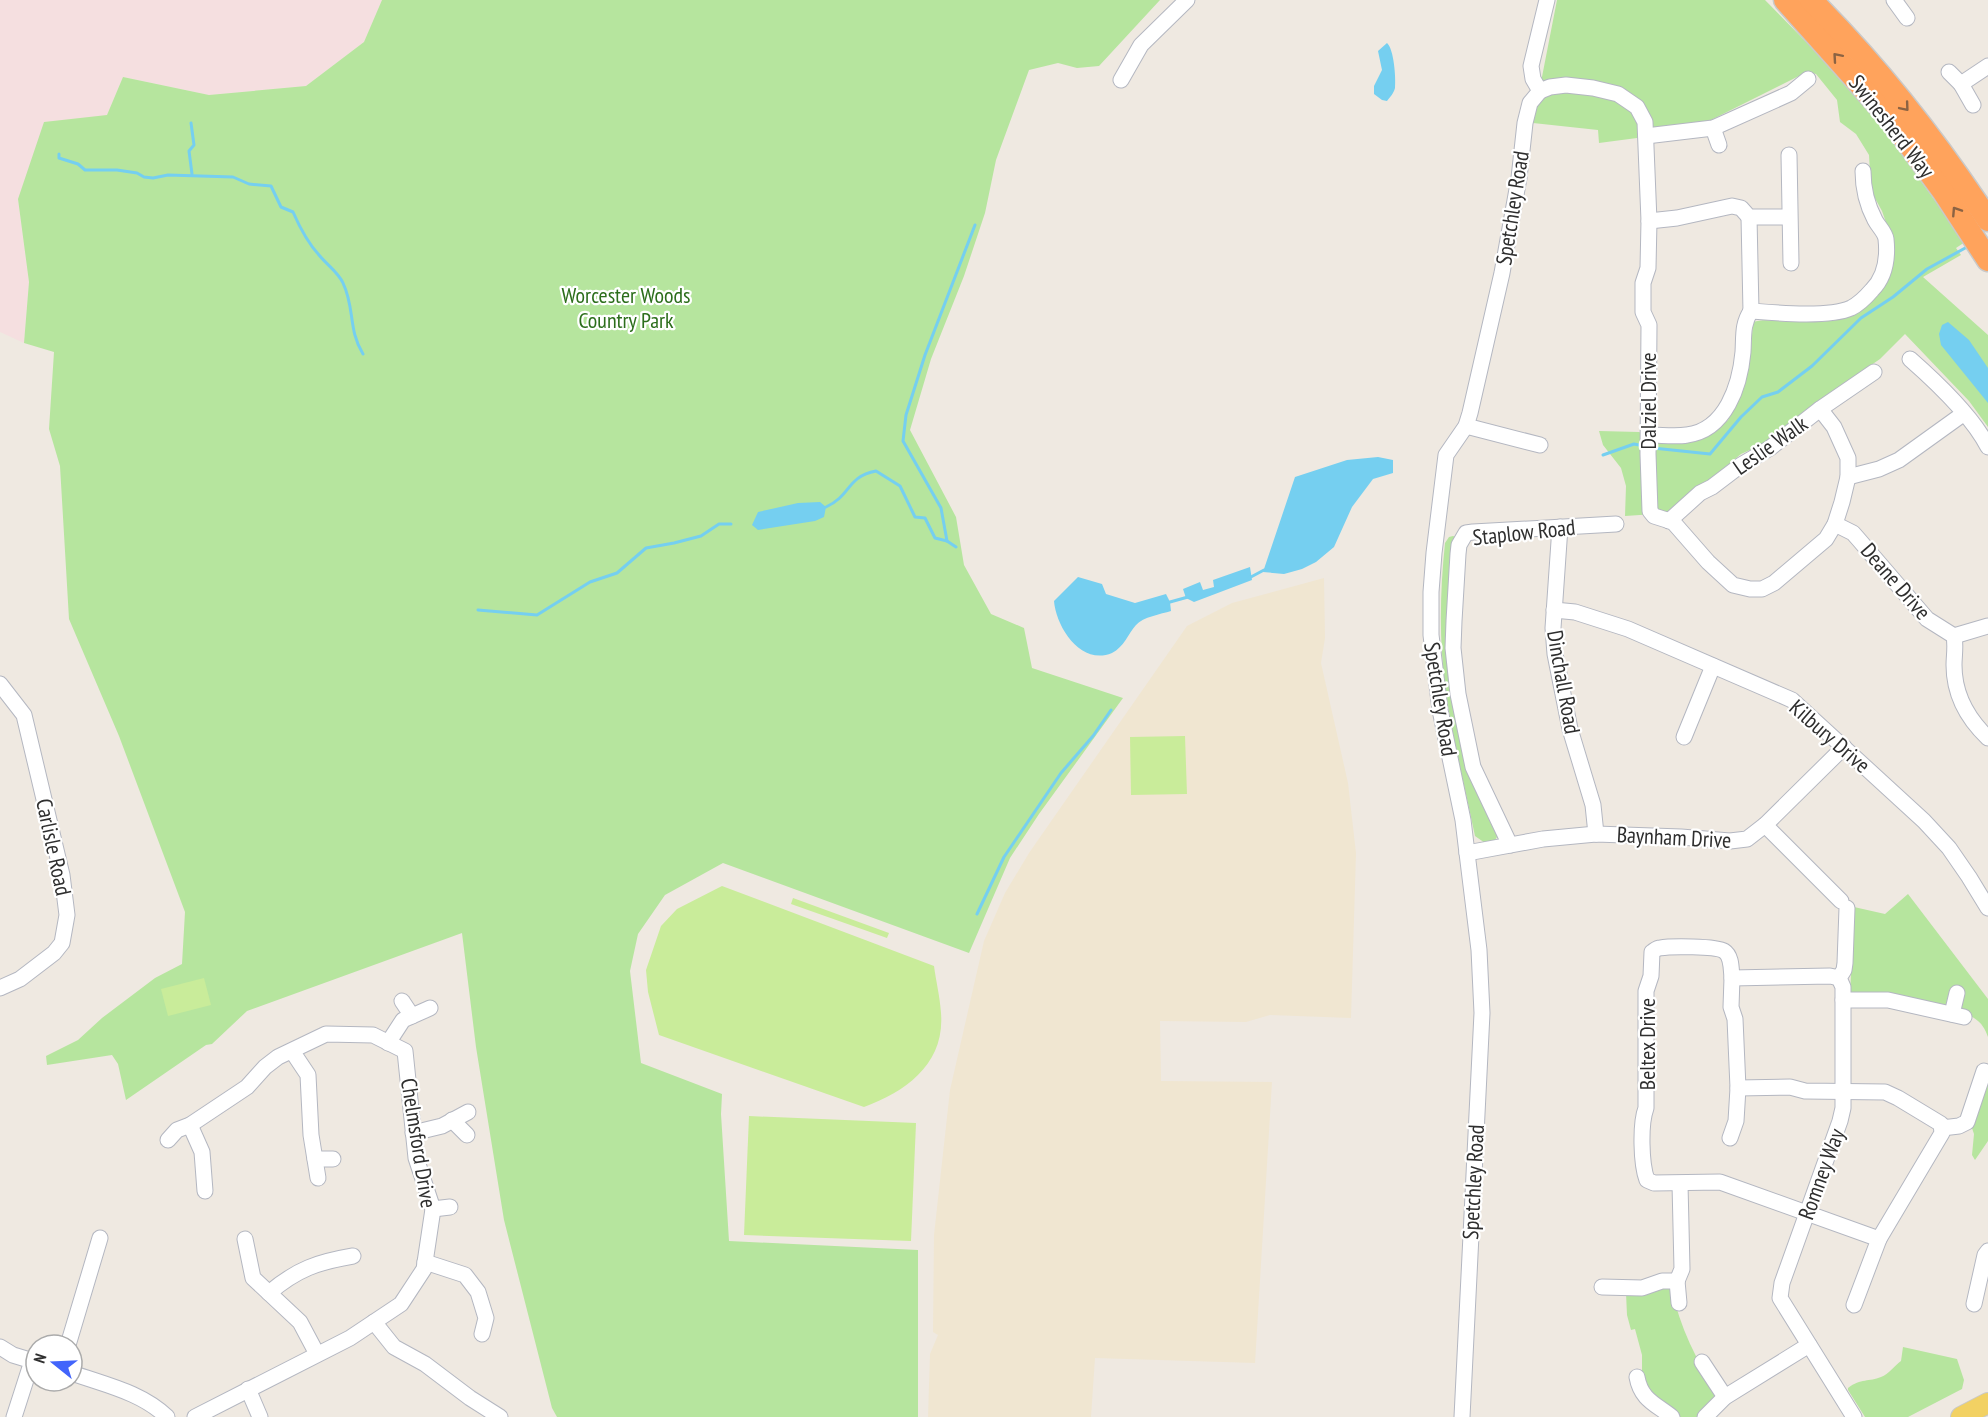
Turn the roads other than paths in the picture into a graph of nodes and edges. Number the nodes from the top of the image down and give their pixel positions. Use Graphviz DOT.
graph roads {
  1 [pos="1187,0"];
  2 [pos="1546,0"];
  3 [pos="1785,0"];
  4 [pos="1811,0"];
  5 [pos="1895,0"];
  6 [pos="1907,18"];
  7 [pos="1988,66"];
  8 [pos="1948,72"];
  9 [pos="1121,80"];
  10 [pos="1808,80"];
  11 [pos="1961,84"];
  12 [pos="1539,91"];
  13 [pos="1973,105"];
  14 [pos="1713,128"];
  15 [pos="1646,136"];
  16 [pos="1719,145"];
  17 [pos="1789,155"];
  18 [pos="1863,171"];
  19 [pos="1749,217"];
  20 [pos="1789,217"];
  21 [pos="1988,220"];
  22 [pos="1649,221"];
  23 [pos="1988,260"];
  24 [pos="1791,263"];
  25 [pos="1751,311"];
  26 [pos="1910,359"];
  27 [pos="1874,372"];
  28 [pos="1820,409"];
  29 [pos="1963,414"];
  30 [pos="1466,426"];
  31 [pos="1649,443"];
  32 [pos="1540,445"];
  33 [pos="1988,447"];
  34 [pos="1848,477"];
  35 [pos="1669,520"];
  36 [pos="1616,524"];
  37 [pos="1836,524"];
  38 [pos="1560,527"];
  39 [pos="1554,610"];
  40 [pos="1988,626"];
  41 [pos="1954,636"];
  42 [pos="1713,666"];
  43 [pos="2,691"];
  44 [pos="1684,737"];
  45 [pos="1988,738"];
  46 [pos="1844,747"];
  47 [pos="1766,825"];
  48 [pos="1596,834"];
  49 [pos="1510,845"];
  50 [pos="1467,853"];
  51 [pos="1988,908"];
  52 [pos="1732,978"];
  53 [pos="1839,978"];
  54 [pos="0,988"];
  55 [pos="1957,993"];
  56 [pos="1843,1000"];
  57 [pos="402,1001"];
  58 [pos="430,1008"];
  59 [pos="412,1016"];
  60 [pos="388,1043"];
  61 [pos="292,1051"];
  62 [pos="1984,1071"];
  63 [pos="1738,1088"];
  64 [pos="1844,1091"];
  65 [pos="468,1112"];
  66 [pos="452,1120"];
  67 [pos="190,1125"];
  68 [pos="1942,1128"];
  69 [pos="413,1133"];
  70 [pos="467,1135"];
  71 [pos="1730,1138"];
  72 [pos="168,1140"];
  73 [pos="315,1159"];
  74 [pos="333,1159"];
  75 [pos="318,1178"];
  76 [pos="1680,1184"];
  77 [pos="205,1191"];
  78 [pos="450,1207"];
  79 [pos="432,1209"];
  80 [pos="1807,1213"];
  81 [pos="100,1238"];
  82 [pos="245,1239"];
  83 [pos="1879,1239"];
  84 [pos="1988,1251"];
  85 [pos="353,1256"];
  86 [pos="425,1262"];
  87 [pos="1677,1281"];
  88 [pos="1602,1287"];
  89 [pos="269,1293"];
  90 [pos="1679,1303"];
  91 [pos="1974,1304"];
  92 [pos="1854,1305"];
  93 [pos="374,1322"];
  94 [pos="72,1333"];
  95 [pos="482,1334"];
  96 [pos="1809,1345"];
  97 [pos="0,1347"];
  98 [pos="317,1354"];
  99 [pos="24,1358"];
  100 [pos="1702,1362"];
  101 [pos="84,1377"];
  102 [pos="1637,1377"];
  103 [pos="24,1389"];
  104 [pos="248,1389"];
  105 [pos="1725,1397"];
  106 [pos="1988,1403"];
  107 [pos="14,1417"];
  108 [pos="167,1417"];
  109 [pos="195,1417"];
  110 [pos="260,1417"];
  111 [pos="500,1417"];
  112 [pos="1462,1417"];
  113 [pos="1672,1417"];
  114 [pos="1705,1417"];
  115 [pos="1854,1417"];
  116 [pos="1961,1417"];
  1 -- 9 [label="street"];
  2 -- 12 [label="street"];
  23 -- 3 [label="highway, Swinesherd Way, one-way"];
  4 -- 21 [label="highway, Swinesherd Way, one-way"];
  5 -- 6 [label="street"];
  7 -- 11 [label="street"];
  8 -- 11 [label="street"];
  10 -- 14 [label="street"];
  11 -- 13 [label="street"];
  12 -- 15 [label="street, Dalziel Drive"];
  12 -- 30 [label="street, Spetchley Road"];
  14 -- 15 [label="street"];
  14 -- 16 [label="street"];
  15 -- 22 [label="street, Dalziel Drive"];
  17 -- 20 [label="street"];
  18 -- 25 [label="street"];
  19 -- 20 [label="street"];
  19 -- 22 [label="street"];
  19 -- 25 [label="street"];
  20 -- 24 [label="street"];
  22 -- 31 [label="street, Dalziel Drive"];
  25 -- 31 [label="street"];
  26 -- 29 [label="street"];
  27 -- 28 [label="street, Leslie Walk"];
  28 -- 34 [label="street, Dalziel Drive"];
  28 -- 35 [label="street, Leslie Walk"];
  29 -- 33 [label="street"];
  29 -- 34 [label="street"];
  30 -- 32 [label="street"];
  30 -- 50 [label="street, Spetchley Road"];
  31 -- 35 [label="street, Dalziel Drive"];
  34 -- 37 [label="street, Dalziel Drive"];
  35 -- 37 [label="street, Dalziel Drive"];
  36 -- 38 [label="street, Staplow Road"];
  37 -- 41 [label="street, Deane Drive"];
  38 -- 39 [label="street, Dinchall Road"];
  38 -- 49 [label="street, Staplow Road"];
  39 -- 42 [label="street, Kilbury Drive"];
  39 -- 48 [label="street, Dinchall Road"];
  40 -- 41 [label="street"];
  41 -- 45 [label="street, Deane Drive"];
  42 -- 44 [label="street"];
  42 -- 46 [label="street, Kilbury Drive"];
  43 -- 54 [label="street, Carlisle Road"];
  46 -- 47 [label="street, Baynham Drive"];
  46 -- 51 [label="street, Kilbury Drive"];
  47 -- 48 [label="street, Baynham Drive"];
  47 -- 53 [label="street, Romney Way"];
  48 -- 49 [label="street, Baynham Drive"];
  49 -- 50 [label="street, Baynham Drive"];
  50 -- 112 [label="street, Spetchley Road"];
  52 -- 53 [label="street"];
  52 -- 63 [label="street"];
  52 -- 76 [label="street, Beltex Drive"];
  53 -- 56 [label="street, Romney Way"];
  55 -- 56 [label="street"];
  56 -- 64 [label="street, Romney Way"];
  57 -- 59 [label="street"];
  58 -- 59 [label="street"];
  59 -- 60 [label="street"];
  60 -- 61 [label="street"];
  60 -- 69 [label="street, Chelmsford Drive"];
  61 -- 67 [label="street"];
  61 -- 73 [label="street"];
  62 -- 68 [label="street"];
  63 -- 64 [label="street"];
  63 -- 71 [label="street"];
  64 -- 68 [label="street"];
  64 -- 80 [label="street, Romney Way"];
  65 -- 66 [label="street"];
  66 -- 69 [label="street"];
  66 -- 70 [label="street"];
  67 -- 72 [label="street"];
  67 -- 77 [label="street"];
  68 -- 83 [label="street"];
  69 -- 79 [label="street, Chelmsford Drive"];
  73 -- 74 [label="street"];
  73 -- 75 [label="street"];
  76 -- 80 [label="street, Beltex Drive"];
  76 -- 87 [label="street"];
  78 -- 79 [label="street"];
  79 -- 86 [label="street, Chelmsford Drive"];
  80 -- 83 [label="street, Beltex Drive"];
  80 -- 96 [label="street, Romney Way"];
  81 -- 94 [label="street"];
  82 -- 89 [label="street"];
  83 -- 92 [label="street"];
  84 -- 91 [label="street"];
  85 -- 89 [label="street"];
  86 -- 93 [label="street, Chelmsford Drive"];
  86 -- 95 [label="street"];
  87 -- 88 [label="street"];
  87 -- 90 [label="street"];
  89 -- 98 [label="street"];
  93 -- 98 [label="street, Chelmsford Drive"];
  93 -- 111 [label="street"];
  96 -- 105 [label="street"];
  96 -- 115 [label="street, Romney Way"];
  97 -- 99 [label="street"];
  98 -- 104 [label="street, Chelmsford Drive"];
  100 -- 105 [label="street"];
  101 -- 108 [label="street"];
  102 -- 113 [label="street"];
  103 -- 107 [label="street"];
  104 -- 109 [label="street, Chelmsford Drive"];
  104 -- 110 [label="street"];
  105 -- 114 [label="street"];
  106 -- 116 [label="main road"];
}
